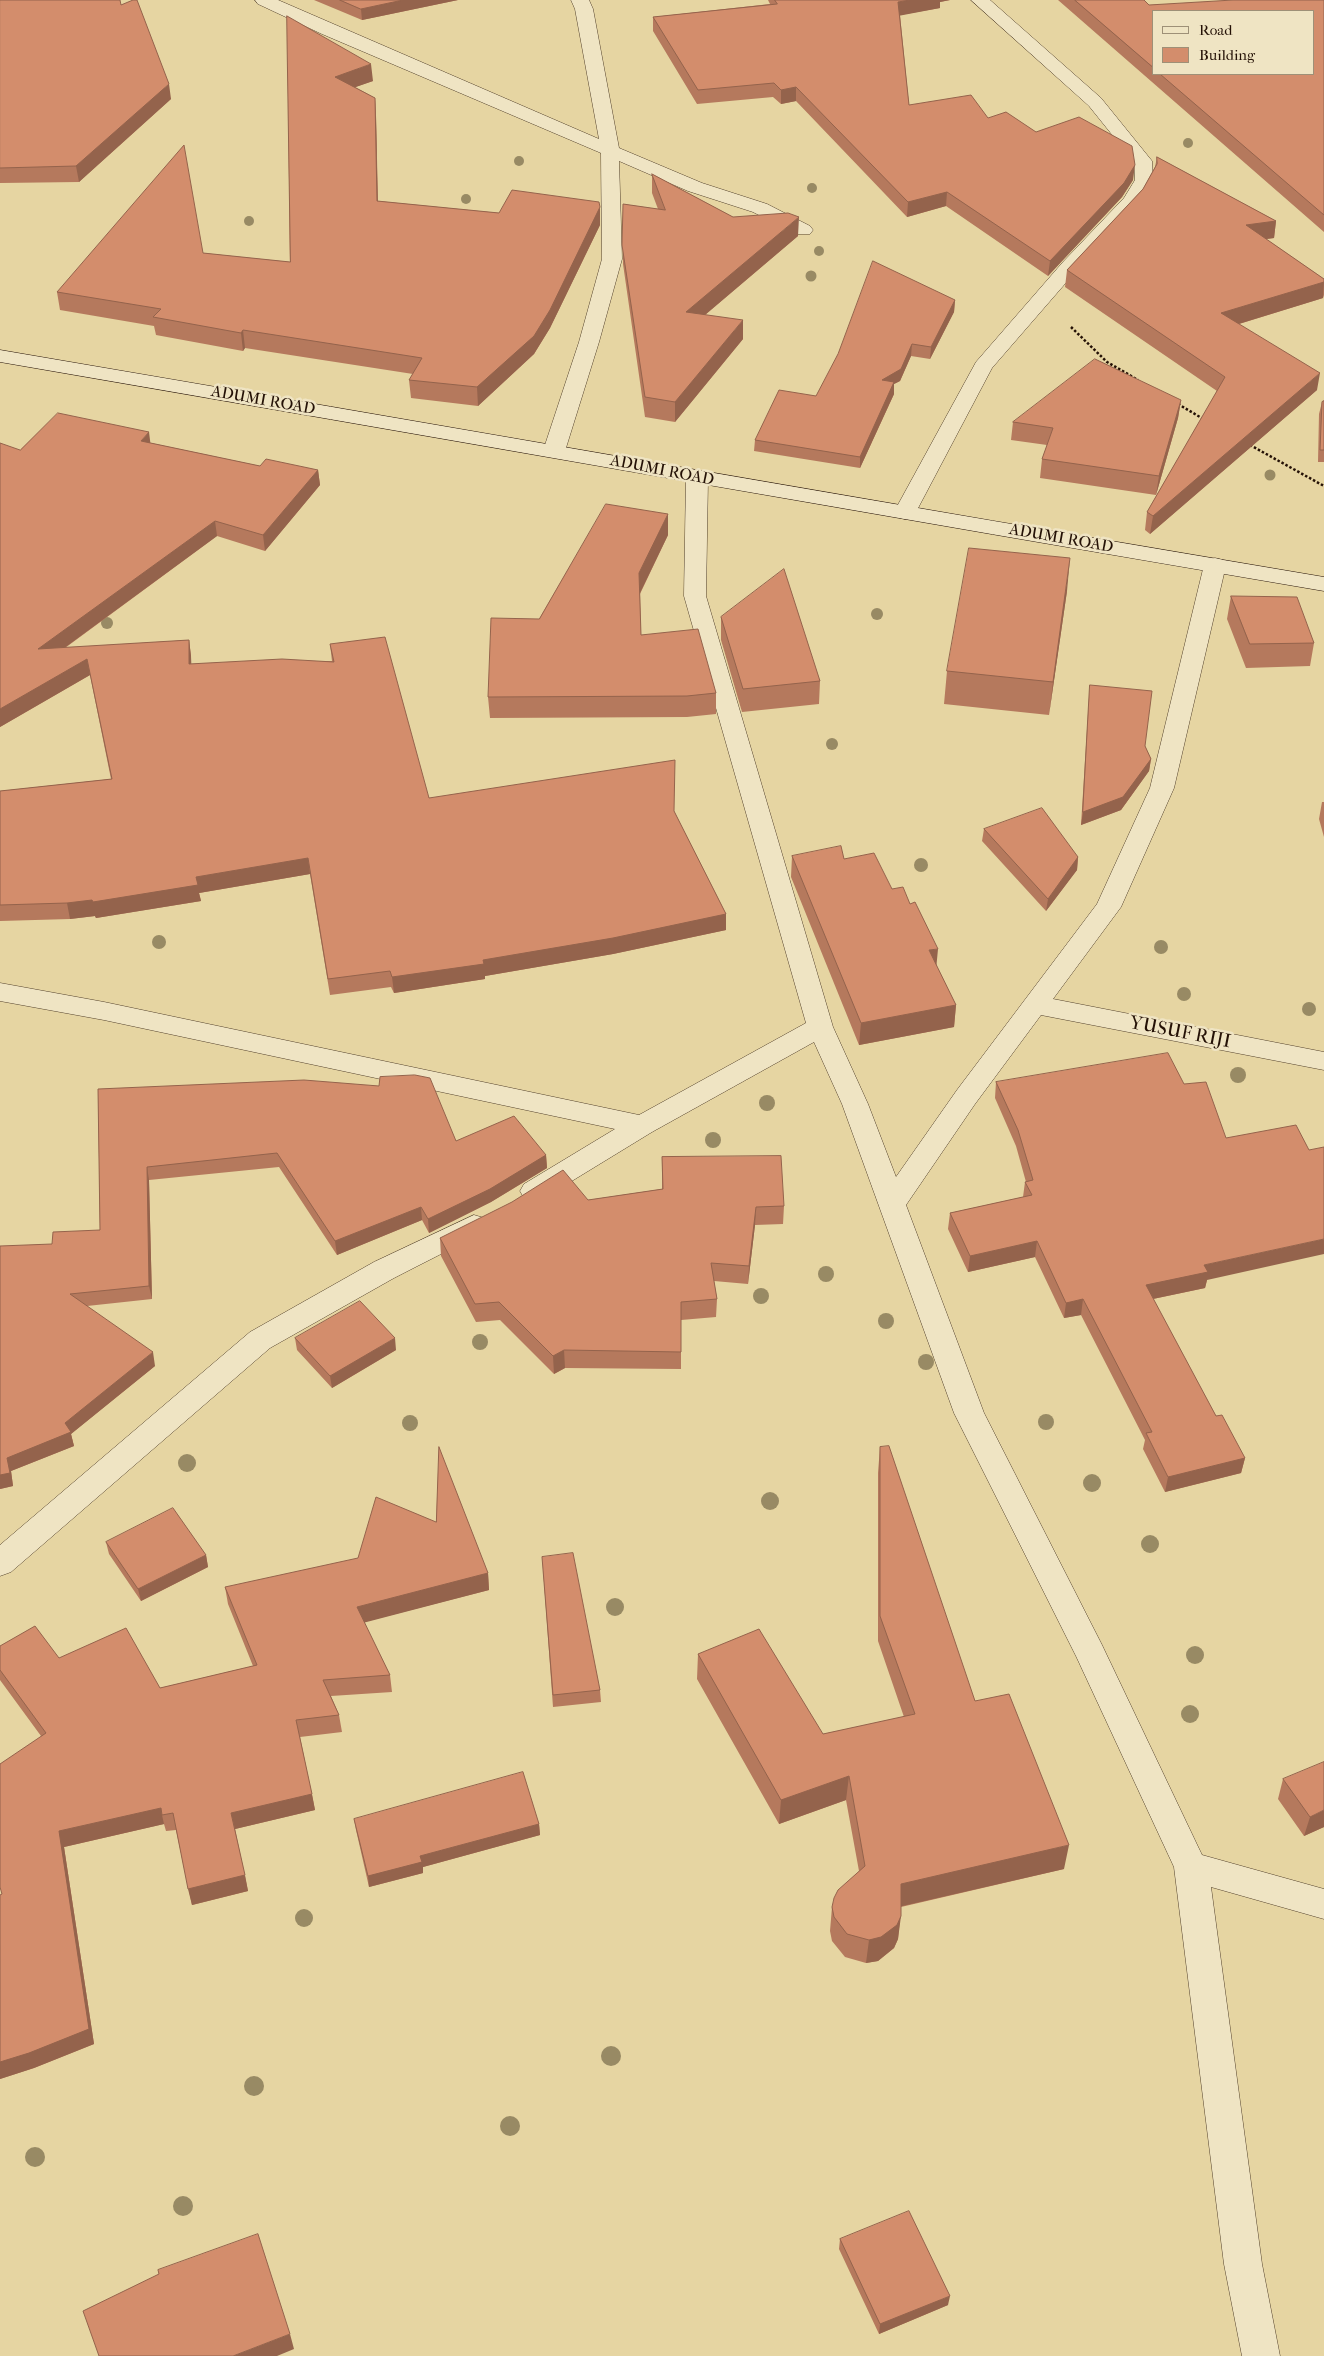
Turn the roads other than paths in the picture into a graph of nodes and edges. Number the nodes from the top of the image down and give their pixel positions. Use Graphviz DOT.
graph roads {
  1 [pos="264,0"];
  2 [pos="580,0"];
  3 [pos="980,0"];
  4 [pos="610,151"];
  5 [pos="803,230"];
  6 [pos="0,356"];
  7 [pos="554,451"];
  8 [pos="697,478"];
  9 [pos="905,512"];
  10 [pos="1215,565"];
  11 [pos="1324,584"];
  12 [pos="0,992"];
  13 [pos="1037,1005"];
  14 [pos="820,1027"];
  15 [pos="1324,1061"];
  16 [pos="642,1125"];
  17 [pos="892,1204"];
  18 [pos="0,1563"];
  19 [pos="1191,1867"];
  20 [pos="1324,1904"];
  21 [pos="1261,2356"];
  1 -- 4 [label="street"];
  2 -- 4 [label="street"];
  3 -- 9 [label="street"];
  4 -- 5 [label="street"];
  4 -- 7 [label="street"];
  6 -- 7 [label="street, ADUMI ROAD"];
  7 -- 8 [label="street, ADUMI ROAD"];
  8 -- 9 [label="street, ADUMI ROAD"];
  8 -- 14 [label="street"];
  9 -- 10 [label="street, ADUMI ROAD"];
  10 -- 11 [label="street, ADUMI ROAD"];
  10 -- 13 [label="street"];
  12 -- 16 [label="street"];
  13 -- 15 [label="street, YUSUF RIJI"];
  13 -- 17 [label="street"];
  14 -- 16 [label="street"];
  14 -- 17 [label="street"];
  16 -- 18 [label="street"];
  17 -- 19 [label="street"];
  19 -- 20 [label="street"];
  19 -- 21 [label="street"];
}
